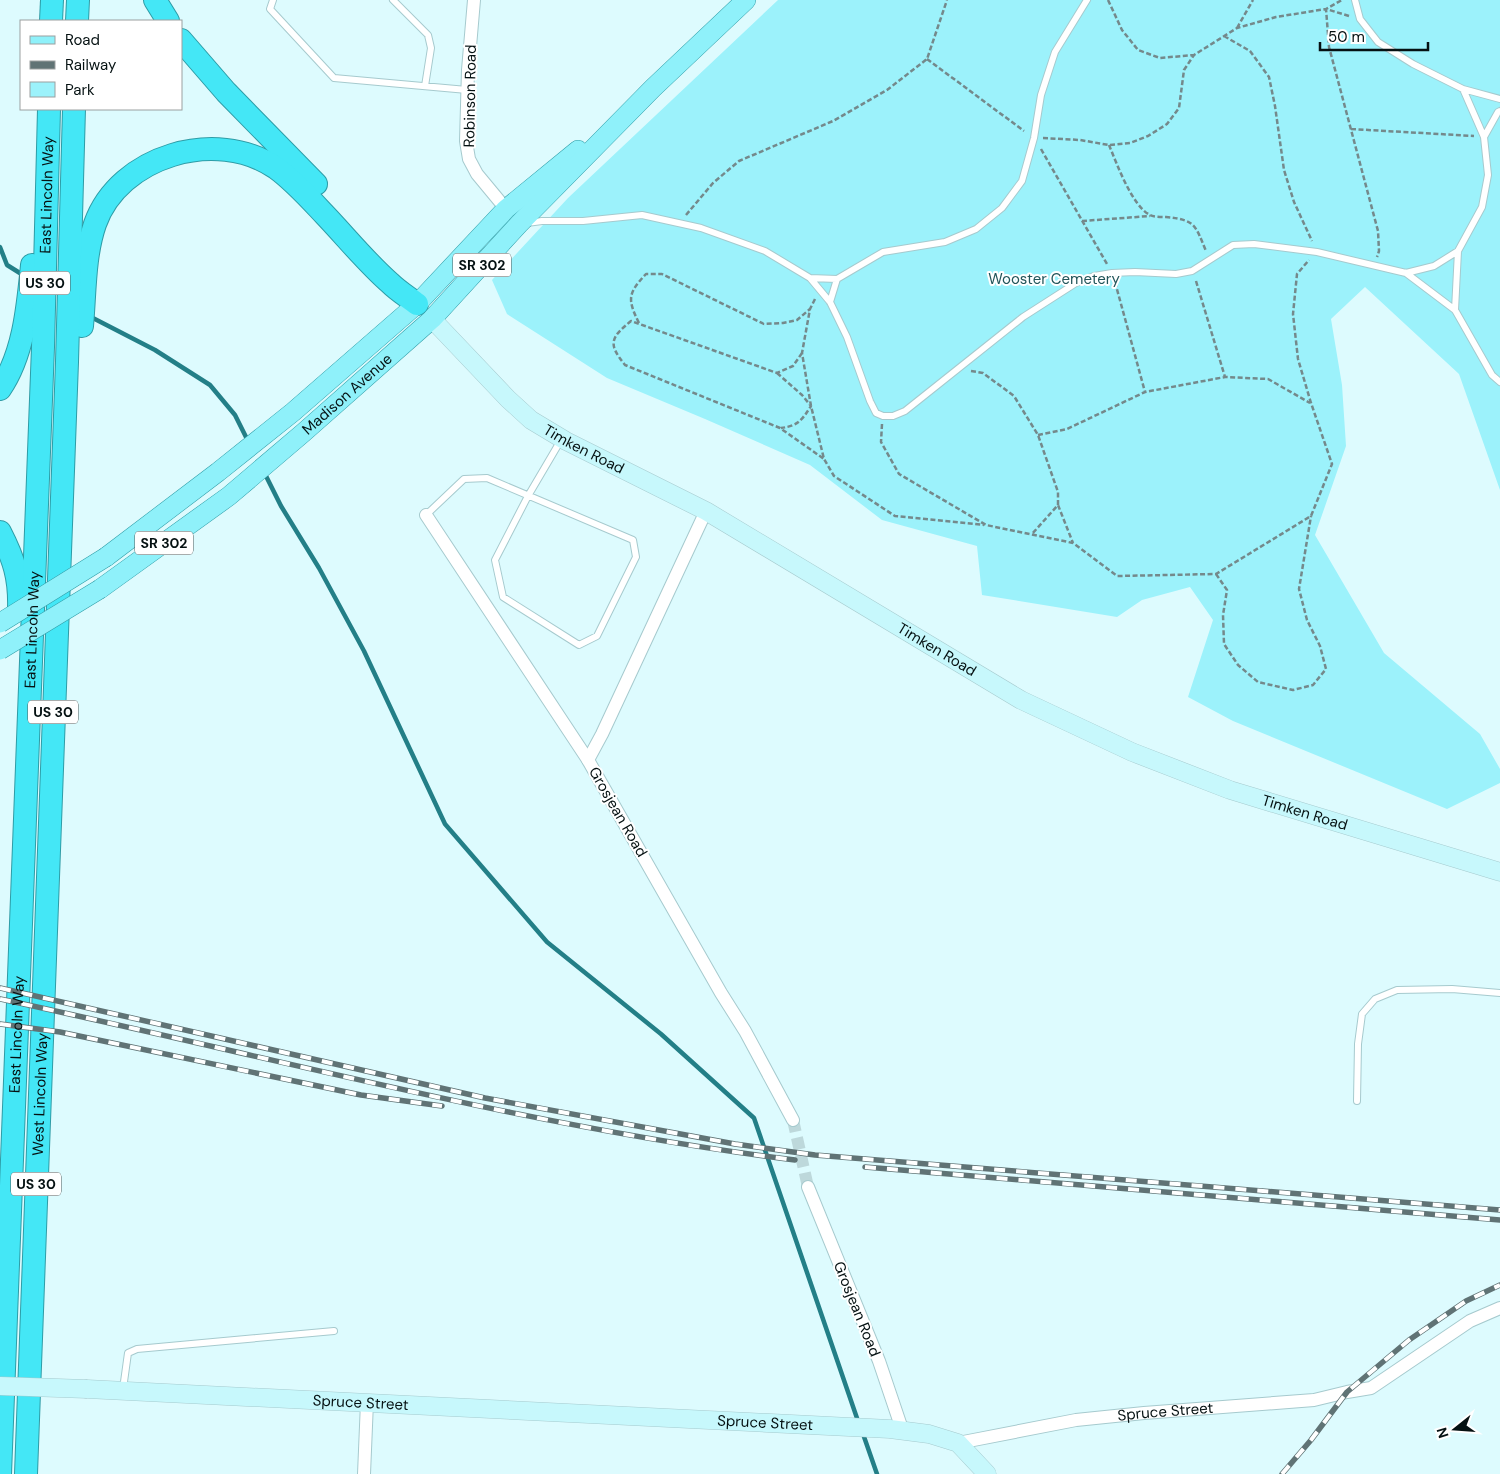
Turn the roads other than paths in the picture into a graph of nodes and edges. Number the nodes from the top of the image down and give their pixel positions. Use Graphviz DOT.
graph roads {
  1 [pos="41,0"];
  2 [pos="52,0"];
  3 [pos="78,0"];
  4 [pos="155,0"];
  5 [pos="273,0"];
  6 [pos="393,0"];
  7 [pos="474,0"];
  8 [pos="746,0"];
  9 [pos="1087,0"];
  10 [pos="1355,0"];
  11 [pos="41,20"];
  12 [pos="51,20"];
  13 [pos="77,20"];
  14 [pos="167,20"];
  15 [pos="182,41"];
  16 [pos="425,86"];
  17 [pos="653,88"];
  18 [pos="1462,88"];
  19 [pos="467,90"];
  20 [pos="1500,99"];
  21 [pos="38,110"];
  22 [pos="49,110"];
  23 [pos="74,110"];
  24 [pos="1500,111"];
  25 [pos="1484,137"];
  26 [pos="506,209"];
  27 [pos="41,218"];
  28 [pos="520,224"];
  29 [pos="1458,251"];
  30 [pos="1406,273"];
  31 [pos="810,278"];
  32 [pos="837,279"];
  33 [pos="830,302"];
  34 [pos="1455,310"];
  35 [pos="425,311"];
  36 [pos="73,366"];
  37 [pos="1500,382"];
  38 [pos="0,389"];
  39 [pos="562,438"];
  40 [pos="528,496"];
  41 [pos="706,511"];
  42 [pos="426,514"];
  43 [pos="0,532"];
  44 [pos="0,623"];
  45 [pos="0,650"];
  46 [pos="588,760"];
  47 [pos="1500,872"];
  48 [pos="47,894"];
  49 [pos="1500,993"];
  50 [pos="1357,1101"];
  51 [pos="793,1120"];
  52 [pos="11,1180"];
  53 [pos="808,1187"];
  54 [pos="1500,1308"];
  55 [pos="334,1331"];
  56 [pos="0,1386"];
  57 [pos="122,1390"];
  58 [pos="366,1402"];
  59 [pos="896,1431"];
  60 [pos="958,1443"];
  61 [pos="0,1474"];
  62 [pos="26,1474"];
  63 [pos="364,1474"];
  64 [pos="987,1474"];
  1 -- 11 [label="highway"];
  2 -- 12 [label="highway"];
  3 -- 13 [label="highway"];
  4 -- 14 [label="highway"];
  5 -- 16 [label="lane"];
  6 -- 16 [label="lane"];
  7 -- 19 [label="street, Robinson Road"];
  8 -- 17 [label="main road, Madison Avenue / SR 302"];
  9 -- 32 [label="lane"];
  10 -- 18 [label="lane"];
  15 -- 35 [label="highway"];
  16 -- 19 [label="lane"];
  17 -- 26 [label="main road, Madison Avenue / SR 302"];
  17 -- 28 [label="main road, Madison Avenue / SR 302"];
  18 -- 20 [label="lane"];
  18 -- 25 [label="lane"];
  19 -- 26 [label="street, Robinson Road"];
  21 -- 27 [label="highway"];
  22 -- 27 [label="highway, East Lincoln Way / US 30"];
  23 -- 36 [label="highway, East Lincoln Way / US 30"];
  24 -- 25 [label="lane"];
  25 -- 29 [label="lane"];
  26 -- 35 [label="main road, Madison Avenue / SR 302"];
  27 -- 38 [label="highway"];
  27 -- 52 [label="highway, East Lincoln Way / US 30"];
  28 -- 31 [label="lane"];
  28 -- 35 [label="main road, Madison Avenue / SR 302"];
  29 -- 30 [label="lane"];
  29 -- 34 [label="lane"];
  30 -- 33 [label="lane"];
  30 -- 34 [label="lane"];
  31 -- 32 [label="lane"];
  31 -- 33 [label="lane"];
  32 -- 33 [label="lane"];
  34 -- 37 [label="lane"];
  35 -- 36 [label="highway"];
  35 -- 39 [label="street, Timken Road"];
  35 -- 44 [label="main road, Madison Avenue / SR 302, bridge"];
  35 -- 45 [label="main road, Madison Avenue / SR 302, bridge"];
  36 -- 48 [label="highway, East Lincoln Way / US 30"];
  39 -- 40 [label="lane"];
  39 -- 41 [label="street, Timken Road"];
  40 -- 40 [label="lane"];
  40 -- 42 [label="lane"];
  41 -- 46 [label="street"];
  41 -- 47 [label="street, Timken Road"];
  42 -- 46 [label="street, Grosjean Road"];
  43 -- 52 [label="highway"];
  46 -- 51 [label="street, Grosjean Road"];
  48 -- 62 [label="highway, West Lincoln Way / US 30"];
  49 -- 50 [label="lane"];
  52 -- 61 [label="highway, US 30"];
  53 -- 59 [label="street, Grosjean Road"];
  54 -- 60 [label="street, Spruce Street"];
  55 -- 57 [label="lane"];
  56 -- 57 [label="street, Spruce Street, bridge"];
  57 -- 58 [label="street, Spruce Street"];
  58 -- 59 [label="street, Spruce Street"];
  58 -- 63 [label="street"];
  59 -- 60 [label="street, Spruce Street"];
  60 -- 64 [label="street"];
}
